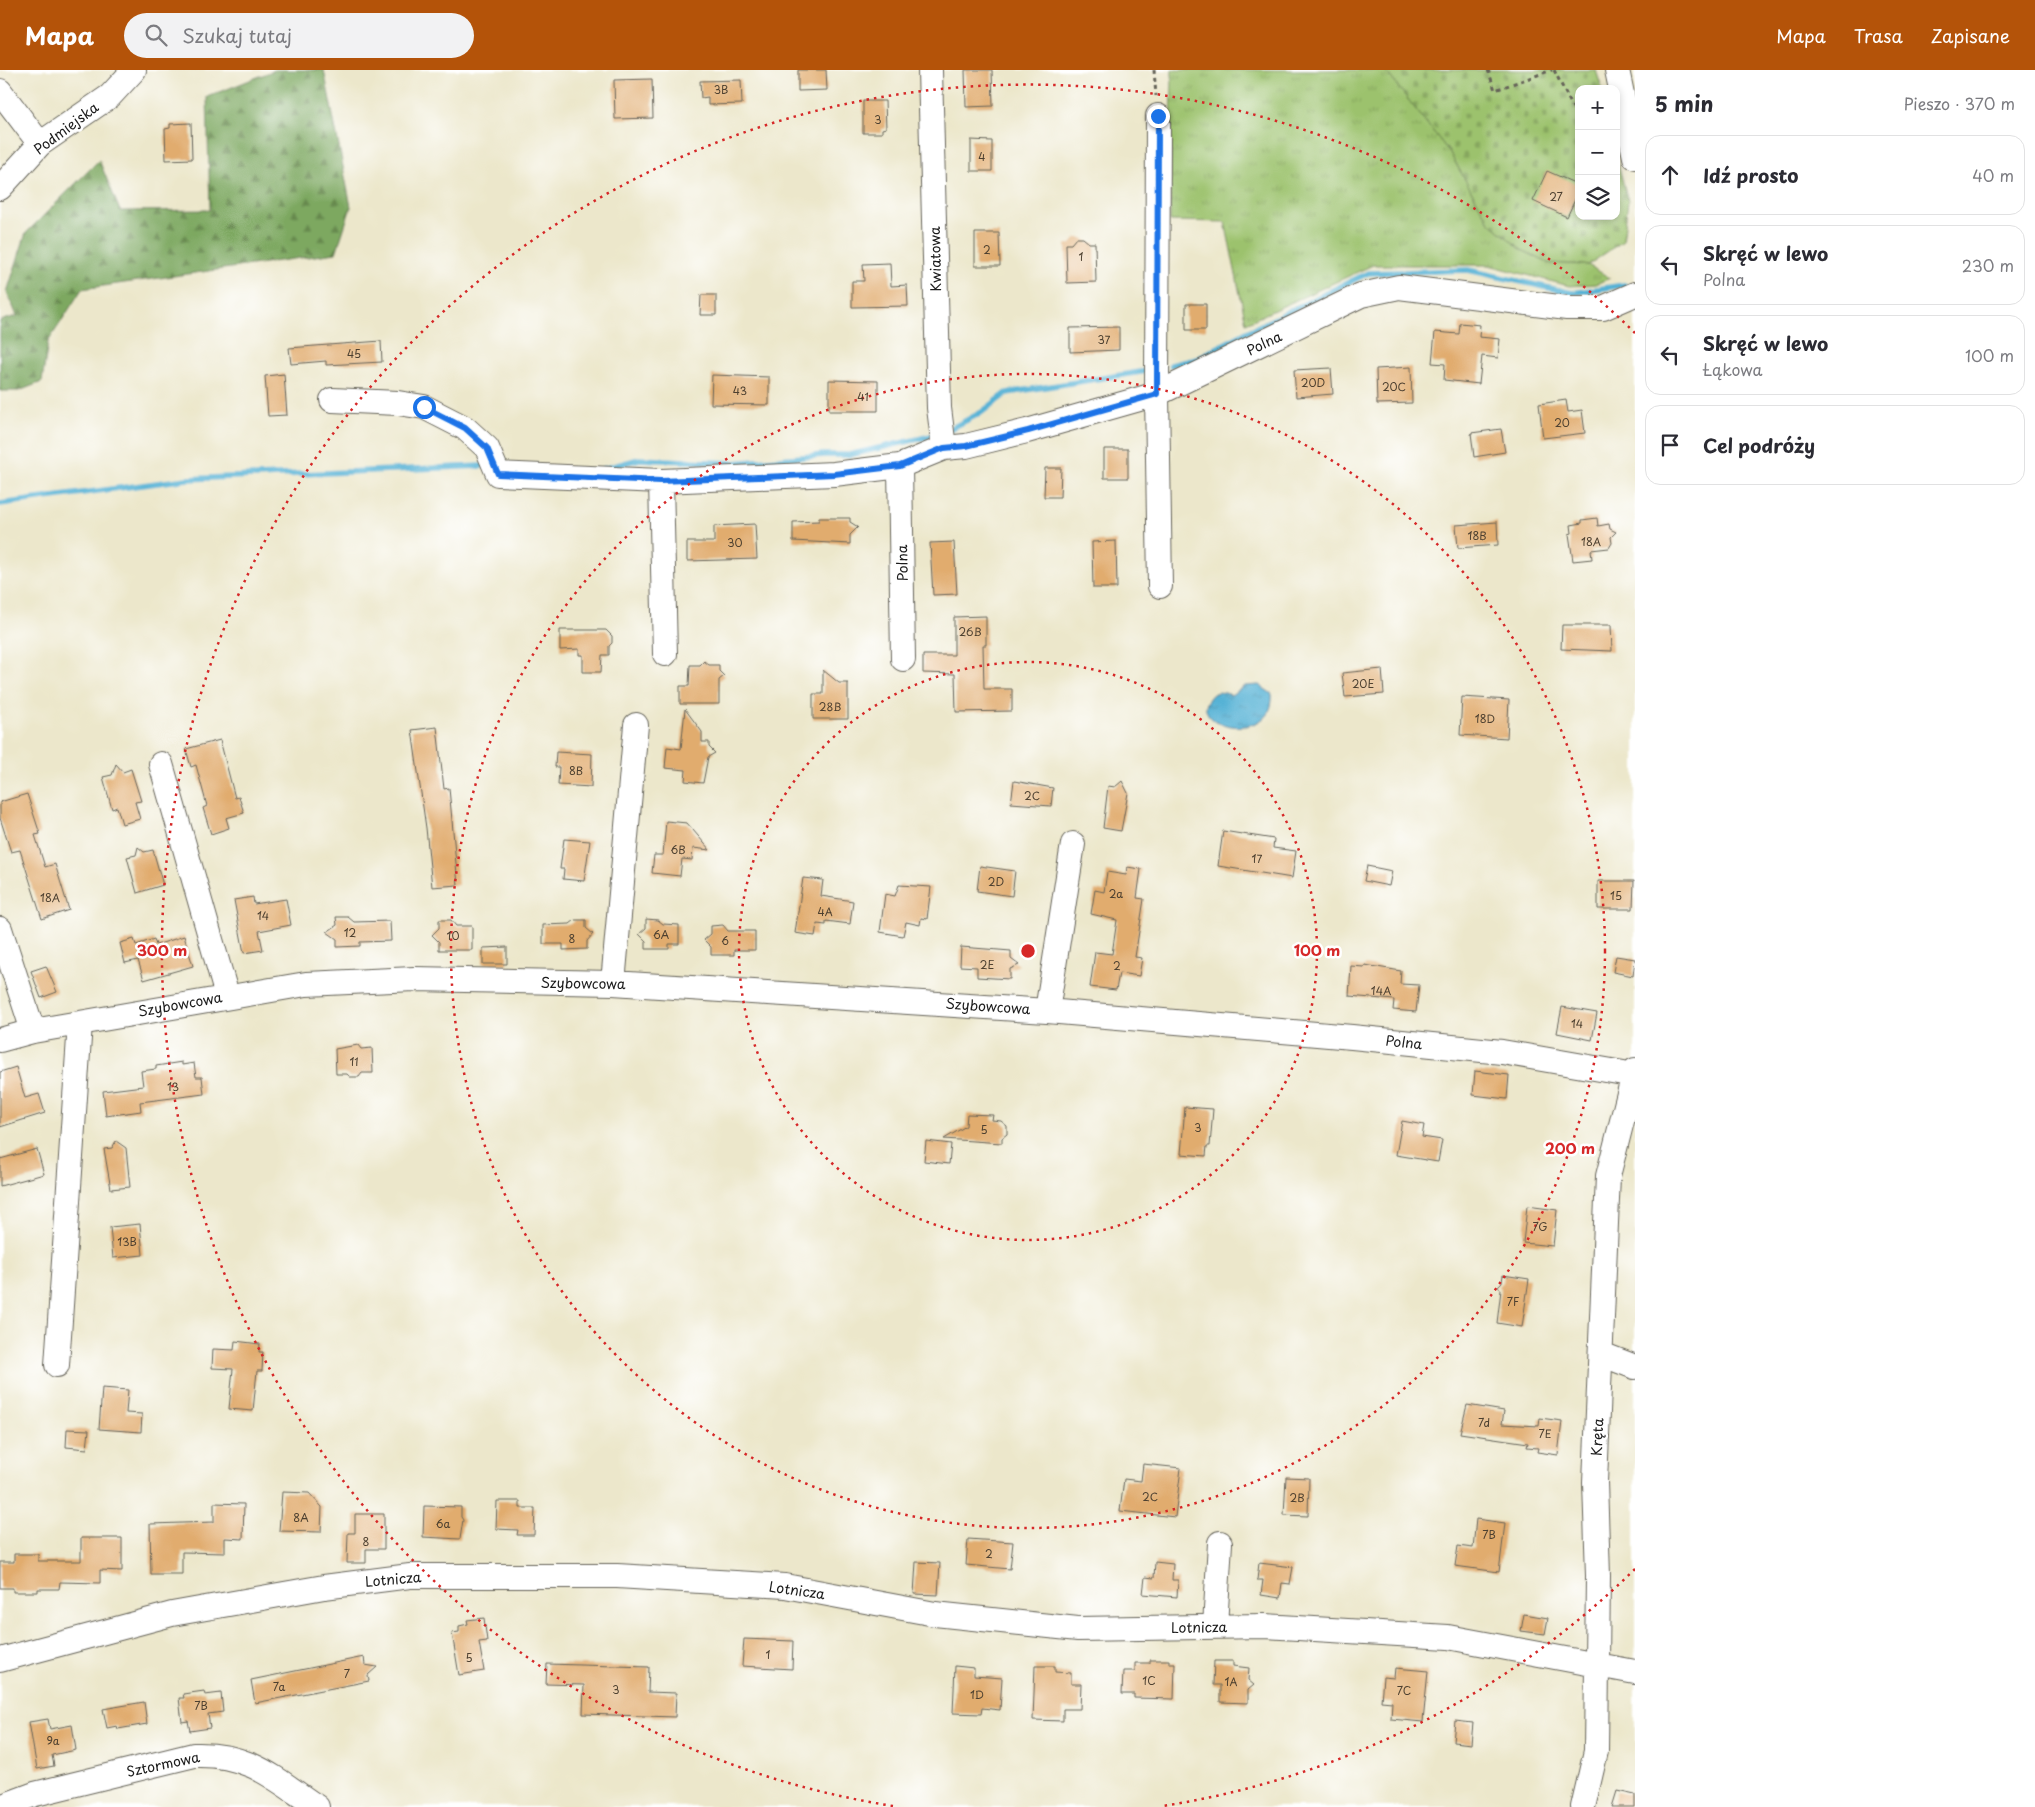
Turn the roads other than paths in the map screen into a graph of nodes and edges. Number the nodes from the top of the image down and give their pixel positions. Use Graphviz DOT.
graph roads {
  1 [pos="134,70"];
  2 [pos="930,70"];
  3 [pos="1617,70"];
  4 [pos="0,91"];
  5 [pos="1158,116"];
  6 [pos="40,144"];
  7 [pos="1635,157"];
  8 [pos="0,188"];
  9 [pos="1635,294"];
  10 [pos="1157,394"];
  11 [pos="332,400"];
  12 [pos="944,448"];
  13 [pos="900,466"];
  14 [pos="661,481"];
  15 [pos="1160,586"];
  16 [pos="665,654"];
  17 [pos="903,659"];
  18 [pos="636,725"];
  19 [pos="161,764"];
  20 [pos="1073,844"];
  21 [pos="0,929"];
  22 [pos="613,983"];
  23 [pos="228,996"];
  24 [pos="1047,1011"];
  25 [pos="80,1022"];
  26 [pos="1170,1022"];
  27 [pos="33,1031"];
  28 [pos="0,1040"];
  29 [pos="1634,1073"];
  30 [pos="1601,1354"];
  31 [pos="57,1365"];
  32 [pos="1635,1367"];
  33 [pos="1220,1543"];
  34 [pos="1215,1626"];
  35 [pos="0,1660"];
  36 [pos="1598,1664"];
  37 [pos="1635,1672"];
  38 [pos="0,1807"];
  39 [pos="317,1807"];
  40 [pos="1583,1807"];
  1 -- 6 [label="street, Podmiejska"];
  2 -- 12 [label="street, Kwiatowa"];
  3 -- 7 [label="street"];
  4 -- 6 [label="street"];
  5 -- 10 [label="street"];
  6 -- 8 [label="street, Podmiejska"];
  9 -- 10 [label="street, Polna"];
  10 -- 12 [label="street, Polna"];
  10 -- 15 [label="street"];
  11 -- 14 [label="street, Polna"];
  12 -- 13 [label="street, Polna"];
  13 -- 14 [label="street, Polna"];
  13 -- 17 [label="street, Polna"];
  14 -- 16 [label="street"];
  18 -- 22 [label="street"];
  19 -- 23 [label="street"];
  20 -- 24 [label="street"];
  21 -- 27 [label="street"];
  22 -- 23 [label="street, Szybowcowa"];
  22 -- 24 [label="street, Szybowcowa"];
  23 -- 25 [label="street, Szybowcowa"];
  24 -- 26 [label="street, Szybowcowa"];
  25 -- 27 [label="street, Szybowcowa"];
  25 -- 31 [label="street"];
  26 -- 29 [label="street, Polna"];
  27 -- 28 [label="street, Szybowcowa"];
  29 -- 30 [label="street, Kręta"];
  30 -- 32 [label="street"];
  30 -- 36 [label="street, Kręta"];
  33 -- 34 [label="street"];
  34 -- 35 [label="street, Lotnicza"];
  34 -- 36 [label="street, Lotnicza"];
  36 -- 37 [label="street, Lotnicza"];
  36 -- 40 [label="street, Kręta"];
  38 -- 39 [label="street, Sztormowa"];
}
